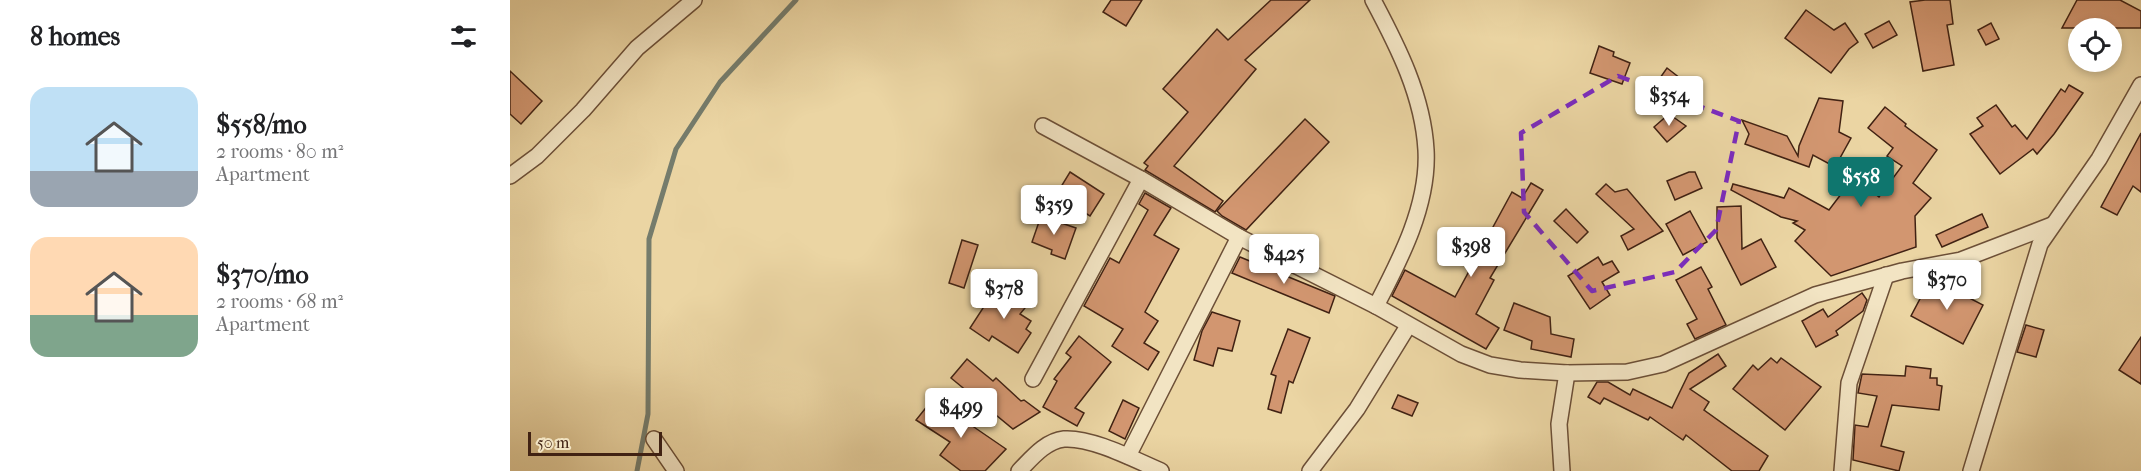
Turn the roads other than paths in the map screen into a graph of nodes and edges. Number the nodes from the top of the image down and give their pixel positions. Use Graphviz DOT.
graph roads {
  1 [pos="694,0"];
  2 [pos="1374,0"];
  3 [pos="2141,85"];
  4 [pos="1043,126"];
  5 [pos="510,176"];
  6 [pos="1141,179"];
  7 [pos="2052,225"];
  8 [pos="1239,237"];
  9 [pos="1886,275"];
  10 [pos="1376,306"];
  11 [pos="1408,326"];
  12 [pos="1567,373"];
  13 [pos="1033,379"];
  14 [pos="654,439"];
  15 [pos="1128,456"];
  16 [pos="676,471"];
  17 [pos="1019,471"];
  18 [pos="1161,471"];
  19 [pos="1310,471"];
  20 [pos="1562,471"];
  21 [pos="1842,471"];
  22 [pos="1971,471"];
  1 -- 5 [label="street"];
  2 -- 10 [label="street"];
  3 -- 7 [label="street"];
  4 -- 6 [label="street"];
  6 -- 8 [label="street"];
  6 -- 13 [label="street"];
  7 -- 9 [label="street"];
  7 -- 22 [label="street"];
  8 -- 10 [label="street"];
  8 -- 15 [label="street"];
  9 -- 12 [label="street"];
  9 -- 21 [label="street"];
  10 -- 11 [label="street"];
  11 -- 12 [label="street"];
  11 -- 19 [label="street"];
  12 -- 20 [label="street"];
  14 -- 16 [label="street"];
  15 -- 17 [label="street"];
  15 -- 18 [label="street"];
}
